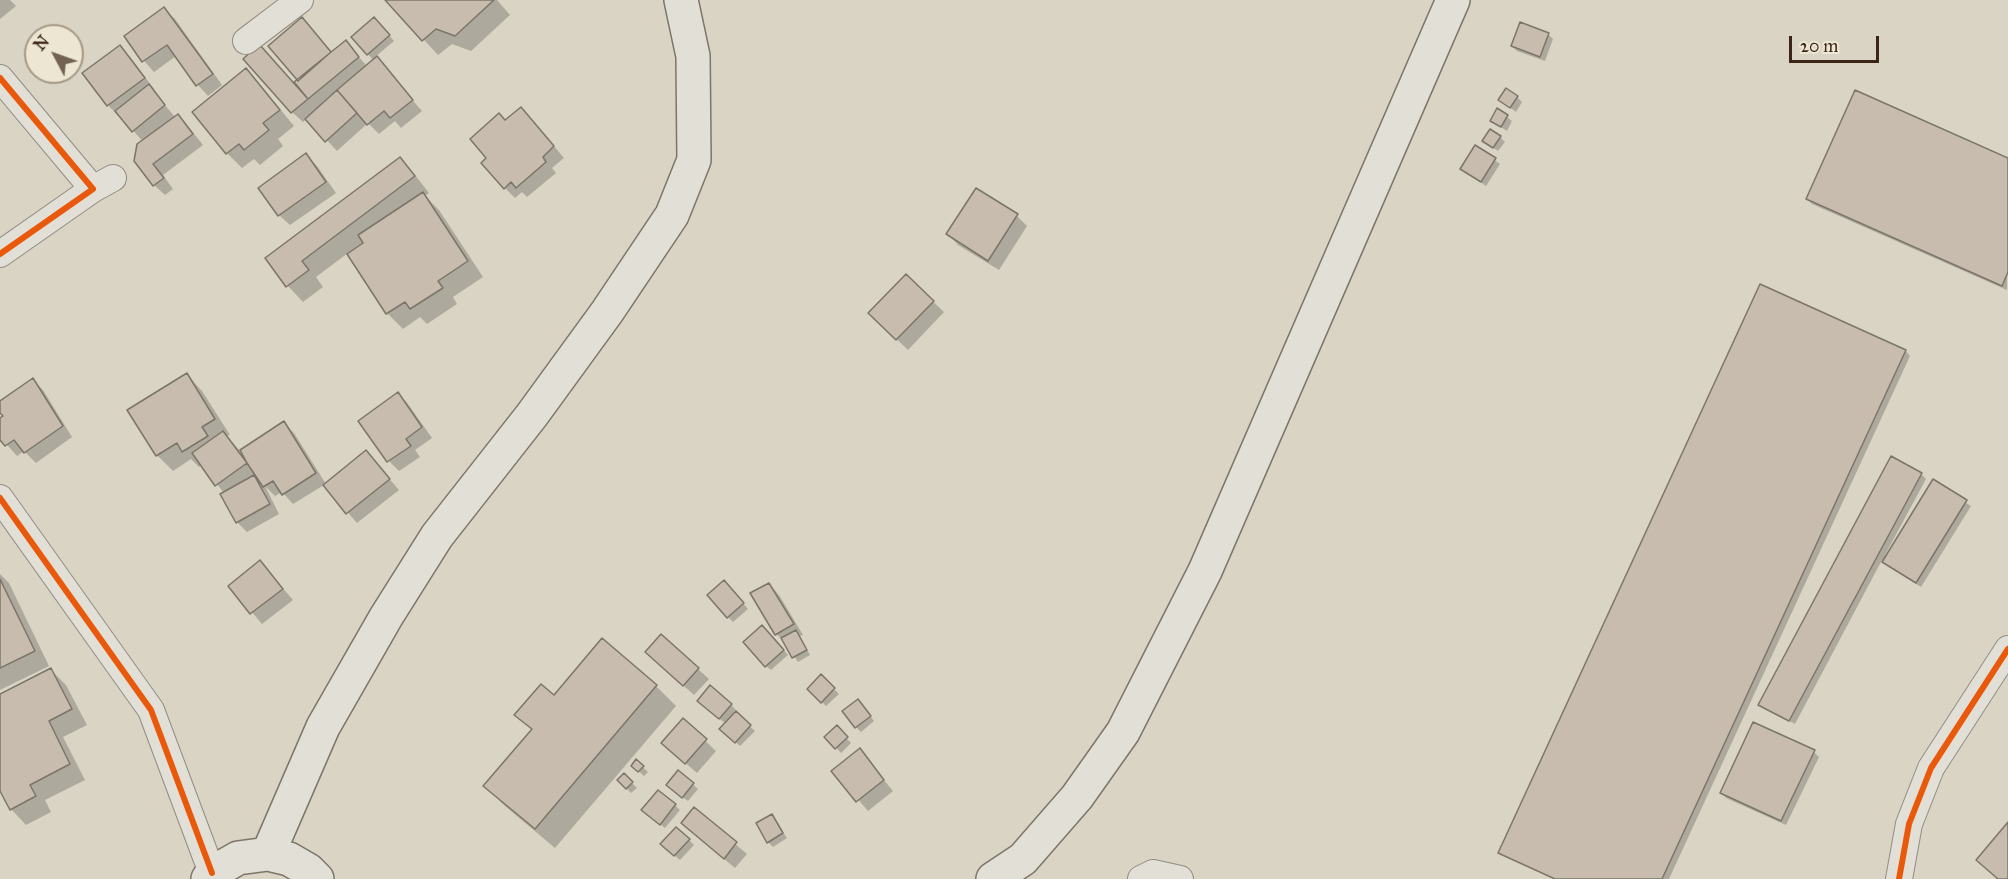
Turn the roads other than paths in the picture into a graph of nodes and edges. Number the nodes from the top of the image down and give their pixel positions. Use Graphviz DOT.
graph roads {
  1 [pos="300,0"];
  2 [pos="681,0"];
  3 [pos="1453,0"];
  4 [pos="246,41"];
  5 [pos="0,78"];
  6 [pos="0,254"];
  7 [pos="0,498"];
  8 [pos="2008,649"];
  9 [pos="268,854"];
  10 [pos="210,876"];
  11 [pos="317,879"];
  12 [pos="993,879"];
  13 [pos="1141,879"];
  14 [pos="1180,879"];
  15 [pos="1899,879"];
  1 -- 4 [label="street"];
  2 -- 9 [label="main road"];
  3 -- 12 [label="main road"];
  5 -- 6 [label="street"];
  7 -- 10 [label="street"];
  8 -- 15 [label="street"];
  9 -- 10 [label="main road"];
  9 -- 11 [label="main road"];
  13 -- 14 [label="street"];
}
